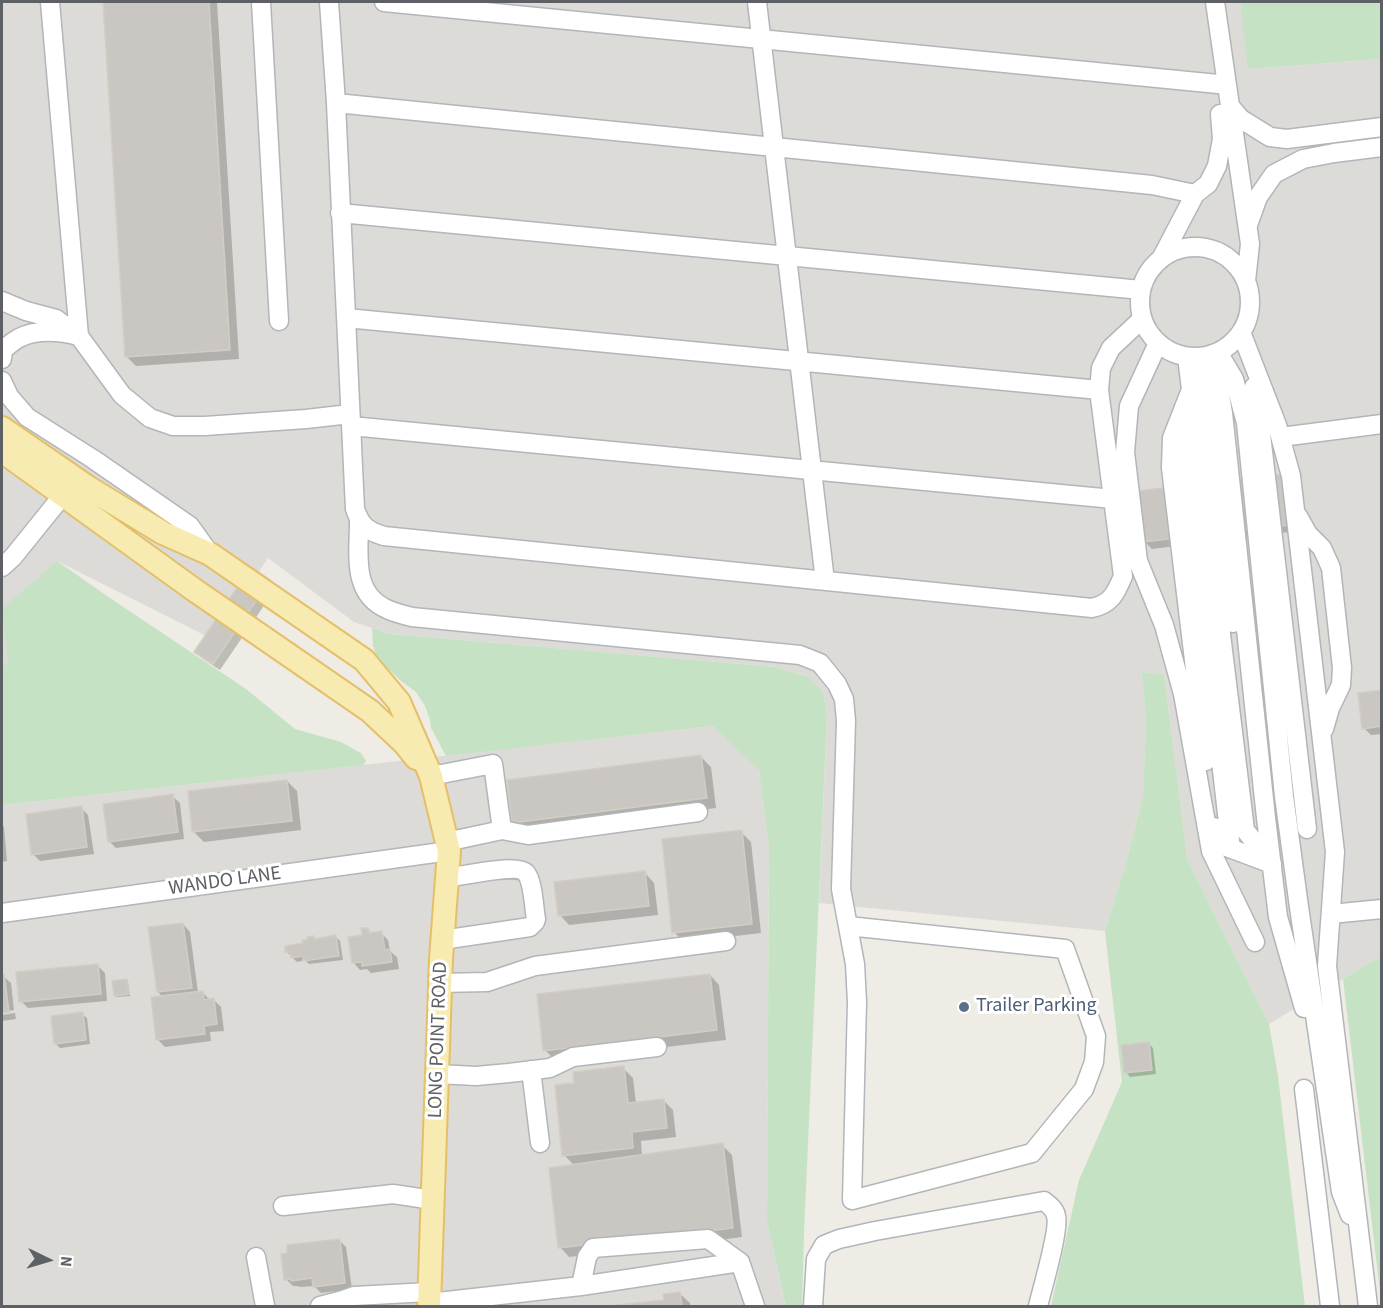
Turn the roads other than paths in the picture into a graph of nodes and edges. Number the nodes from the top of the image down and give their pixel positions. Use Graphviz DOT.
graph roads {
  1 [pos="50,2"];
  2 [pos="261,2"];
  3 [pos="329,2"];
  4 [pos="384,2"];
  5 [pos="757,2"];
  6 [pos="1214,2"];
  7 [pos="761,39"];
  8 [pos="1218,84"];
  9 [pos="336,103"];
  10 [pos="1230,106"];
  11 [pos="1382,127"];
  12 [pos="774,147"];
  13 [pos="1382,147"];
  14 [pos="1195,194"];
  15 [pos="340,213"];
  16 [pos="1247,227"];
  17 [pos="787,256"];
  18 [pos="1162,257"];
  19 [pos="1246,281"];
  20 [pos="1141,290"];
  21 [pos="2,301"];
  22 [pos="346,318"];
  23 [pos="1142,319"];
  24 [pos="279,321"];
  25 [pos="79,336"];
  26 [pos="1241,340"];
  27 [pos="1158,343"];
  28 [pos="1209,357"];
  29 [pos="2,359"];
  30 [pos="799,362"];
  31 [pos="2,381"];
  32 [pos="1099,390"];
  33 [pos="1191,391"];
  34 [pos="1266,397"];
  35 [pos="351,420"];
  36 [pos="1382,424"];
  37 [pos="2,428"];
  38 [pos="1281,437"];
  39 [pos="2,451"];
  40 [pos="812,470"];
  41 [pos="63,495"];
  42 [pos="1113,499"];
  43 [pos="1295,510"];
  44 [pos="359,521"];
  45 [pos="210,555"];
  46 [pos="2,567"];
  47 [pos="825,581"];
  48 [pos="1322,737"];
  49 [pos="431,776"];
  50 [pos="698,812"];
  51 [pos="502,830"];
  52 [pos="1304,836"];
  53 [pos="447,846"];
  54 [pos="1271,860"];
  55 [pos="1293,861"];
  56 [pos="447,878"];
  57 [pos="1382,909"];
  58 [pos="2,913"];
  59 [pos="1330,914"];
  60 [pos="848,926"];
  61 [pos="442,940"];
  62 [pos="726,941"];
  63 [pos="1255,942"];
  64 [pos="441,983"];
  65 [pos="657,1047"];
  66 [pos="531,1071"];
  67 [pos="437,1074"];
  68 [pos="1324,1079"];
  69 [pos="1304,1089"];
  70 [pos="540,1143"];
  71 [pos="433,1200"];
  72 [pos="283,1206"];
  73 [pos="1360,1244"];
  74 [pos="256,1257"];
  75 [pos="740,1262"];
  76 [pos="581,1286"];
  77 [pos="429,1300"];
  78 [pos="344,1303"];
  79 [pos="265,1306"];
  80 [pos="320,1306"];
  81 [pos="755,1306"];
  82 [pos="813,1306"];
  83 [pos="1038,1306"];
  84 [pos="1330,1306"];
  85 [pos="1368,1306"];
  1 -- 25 [label="street"];
  2 -- 24 [label="street"];
  3 -- 9 [label="street"];
  4 -- 7 [label="street"];
  5 -- 7 [label="street"];
  6 -- 8 [label="street"];
  6 -- 10 [label="street"];
  7 -- 8 [label="street"];
  7 -- 12 [label="street"];
  8 -- 14 [label="street"];
  9 -- 12 [label="street"];
  9 -- 15 [label="street"];
  10 -- 11 [label="street"];
  10 -- 16 [label="street"];
  12 -- 14 [label="street"];
  12 -- 17 [label="street"];
  13 -- 16 [label="street"];
  14 -- 18 [label="street"];
  15 -- 17 [label="street"];
  15 -- 22 [label="street"];
  16 -- 19 [label="street"];
  17 -- 20 [label="street"];
  17 -- 30 [label="street"];
  18 -- 19 [label="street"];
  18 -- 20 [label="street"];
  19 -- 26 [label="street"];
  20 -- 23 [label="street"];
  21 -- 25 [label="street"];
  22 -- 30 [label="street"];
  22 -- 35 [label="street"];
  23 -- 27 [label="street"];
  23 -- 32 [label="street"];
  25 -- 29 [label="street"];
  25 -- 35 [label="street"];
  26 -- 28 [label="street"];
  26 -- 34 [label="street"];
  26 -- 52 [label="street"];
  27 -- 28 [label="street"];
  27 -- 63 [label="street"];
  28 -- 33 [label="street"];
  28 -- 54 [label="street"];
  28 -- 55 [label="street"];
  30 -- 32 [label="street"];
  30 -- 40 [label="street"];
  31 -- 45 [label="street"];
  32 -- 42 [label="street"];
  33 -- 54 [label="street"];
  33 -- 54 [label="street"];
  34 -- 38 [label="street"];
  34 -- 52 [label="street"];
  35 -- 40 [label="street"];
  35 -- 44 [label="street"];
  36 -- 38 [label="street"];
  37 -- 45 [label="main road, LONG POINT ROAD"];
  38 -- 43 [label="street"];
  39 -- 41 [label="main road"];
  40 -- 42 [label="street"];
  40 -- 47 [label="street"];
  41 -- 46 [label="street"];
  41 -- 49 [label="main road"];
  42 -- 47 [label="street"];
  43 -- 48 [label="street"];
  43 -- 48 [label="street"];
  44 -- 47 [label="street"];
  44 -- 60 [label="street"];
  45 -- 49 [label="main road, LONG POINT ROAD"];
  48 -- 59 [label="street"];
  49 -- 51 [label="street"];
  49 -- 53 [label="main road, LONG POINT ROAD"];
  50 -- 51 [label="street, WANDO LANE"];
  51 -- 53 [label="street, WANDO LANE"];
  52 -- 55 [label="street"];
  53 -- 56 [label="main road, LONG POINT ROAD"];
  53 -- 58 [label="street, WANDO LANE"];
  54 -- 68 [label="street"];
  55 -- 68 [label="street"];
  56 -- 61 [label="main road, LONG POINT ROAD"];
  56 -- 61 [label="street"];
  57 -- 59 [label="street"];
  59 -- 73 [label="street"];
  60 -- 60 [label="street"];
  61 -- 64 [label="main road, LONG POINT ROAD"];
  62 -- 64 [label="street"];
  64 -- 67 [label="main road, LONG POINT ROAD"];
  65 -- 66 [label="street"];
  66 -- 67 [label="street"];
  66 -- 70 [label="street"];
  67 -- 71 [label="main road, LONG POINT ROAD"];
  68 -- 73 [label="street"];
  69 -- 84 [label="street"];
  71 -- 72 [label="street"];
  71 -- 77 [label="main road, LONG POINT ROAD"];
  73 -- 85 [label="street"];
  74 -- 79 [label="street"];
  75 -- 76 [label="street"];
  75 -- 76 [label="street"];
  75 -- 81 [label="street"];
  76 -- 77 [label="street"];
  77 -- 78 [label="street"];
  78 -- 80 [label="street"];
  82 -- 83 [label="street"];
}
